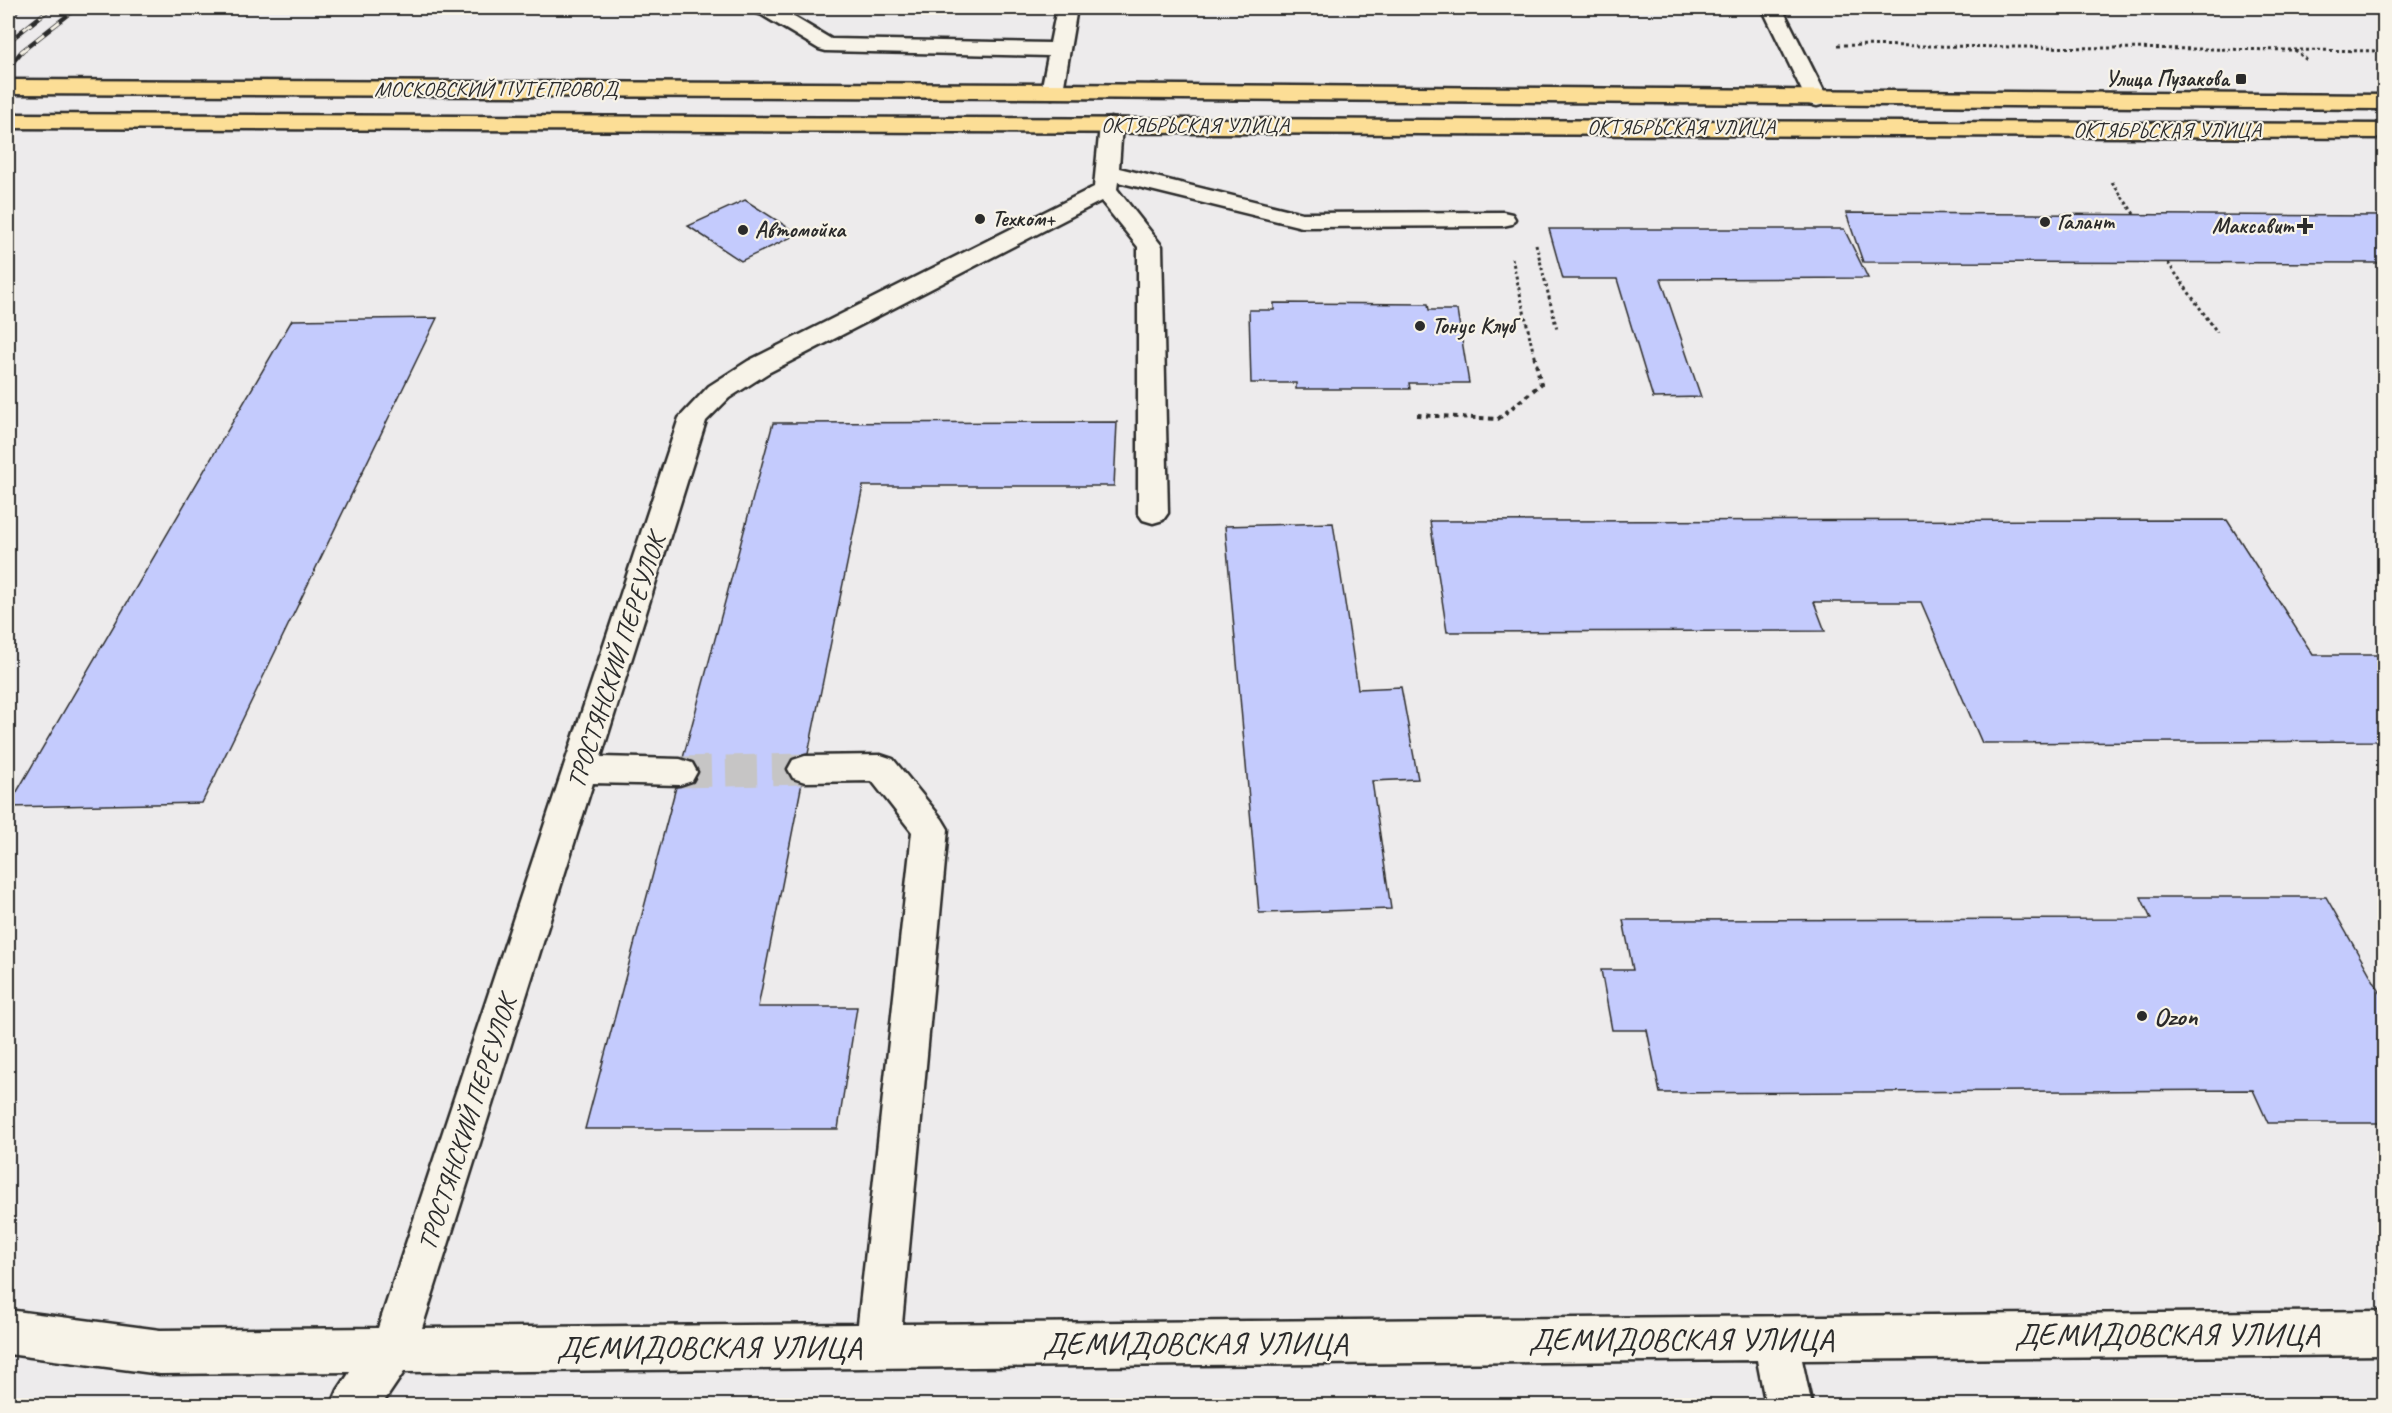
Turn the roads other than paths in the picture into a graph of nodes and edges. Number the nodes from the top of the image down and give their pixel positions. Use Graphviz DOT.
graph roads {
  1 [pos="760,8"];
  2 [pos="1067,8"];
  3 [pos="1772,8"];
  4 [pos="830,22"];
  5 [pos="867,45"];
  6 [pos="1059,50"];
  7 [pos="8,87"];
  8 [pos="984,91"];
  9 [pos="1052,91"];
  10 [pos="1817,99"];
  11 [pos="2385,102"];
  12 [pos="8,121"];
  13 [pos="978,124"];
  14 [pos="1111,125"];
  15 [pos="2385,131"];
  16 [pos="1106,181"];
  17 [pos="1503,219"];
  18 [pos="1153,513"];
  19 [pos="805,769"];
  20 [pos="581,770"];
  21 [pos="680,772"];
  22 [pos="8,1332"];
  23 [pos="2385,1333"];
  24 [pos="1775,1338"];
  25 [pos="878,1345"];
  26 [pos="393,1350"];
  27 [pos="354,1406"];
  28 [pos="1790,1406"];
  1 -- 5 [label="street"];
  2 -- 6 [label="street"];
  3 -- 10 [label="street"];
  4 -- 5 [label="street"];
  5 -- 6 [label="street"];
  6 -- 9 [label="street"];
  7 -- 8 [label="main road, МОСКОВСКИЙ ПУТЕПРОВОД"];
  8 -- 9 [label="main road, ОКТЯБРЬСКАЯ УЛИЦА"];
  9 -- 10 [label="main road, ОКТЯБРЬСКАЯ УЛИЦА"];
  10 -- 11 [label="main road, ОКТЯБРЬСКАЯ УЛИЦА"];
  12 -- 13 [label="main road, МОСКОВСКИЙ ПУТЕПРОВОД"];
  13 -- 14 [label="main road, ОКТЯБРЬСКАЯ УЛИЦА"];
  14 -- 15 [label="main road, ОКТЯБРЬСКАЯ УЛИЦА"];
  14 -- 16 [label="street"];
  16 -- 17 [label="street"];
  16 -- 18 [label="street"];
  16 -- 20 [label="street, ТРОСТЯНСКИЙ ПЕРЕУЛОК"];
  19 -- 25 [label="street"];
  20 -- 21 [label="street"];
  20 -- 26 [label="street, ТРОСТЯНСКИЙ ПЕРЕУЛОК"];
  22 -- 26 [label="street, ДЕМИДОВСКАЯ УЛИЦА"];
  23 -- 24 [label="street, ДЕМИДОВСКАЯ УЛИЦА"];
  24 -- 25 [label="street, ДЕМИДОВСКАЯ УЛИЦА"];
  24 -- 28 [label="street"];
  25 -- 26 [label="street, ДЕМИДОВСКАЯ УЛИЦА"];
  26 -- 27 [label="street, ТРОСТЯНСКИЙ ПЕРЕУЛОК"];
}
